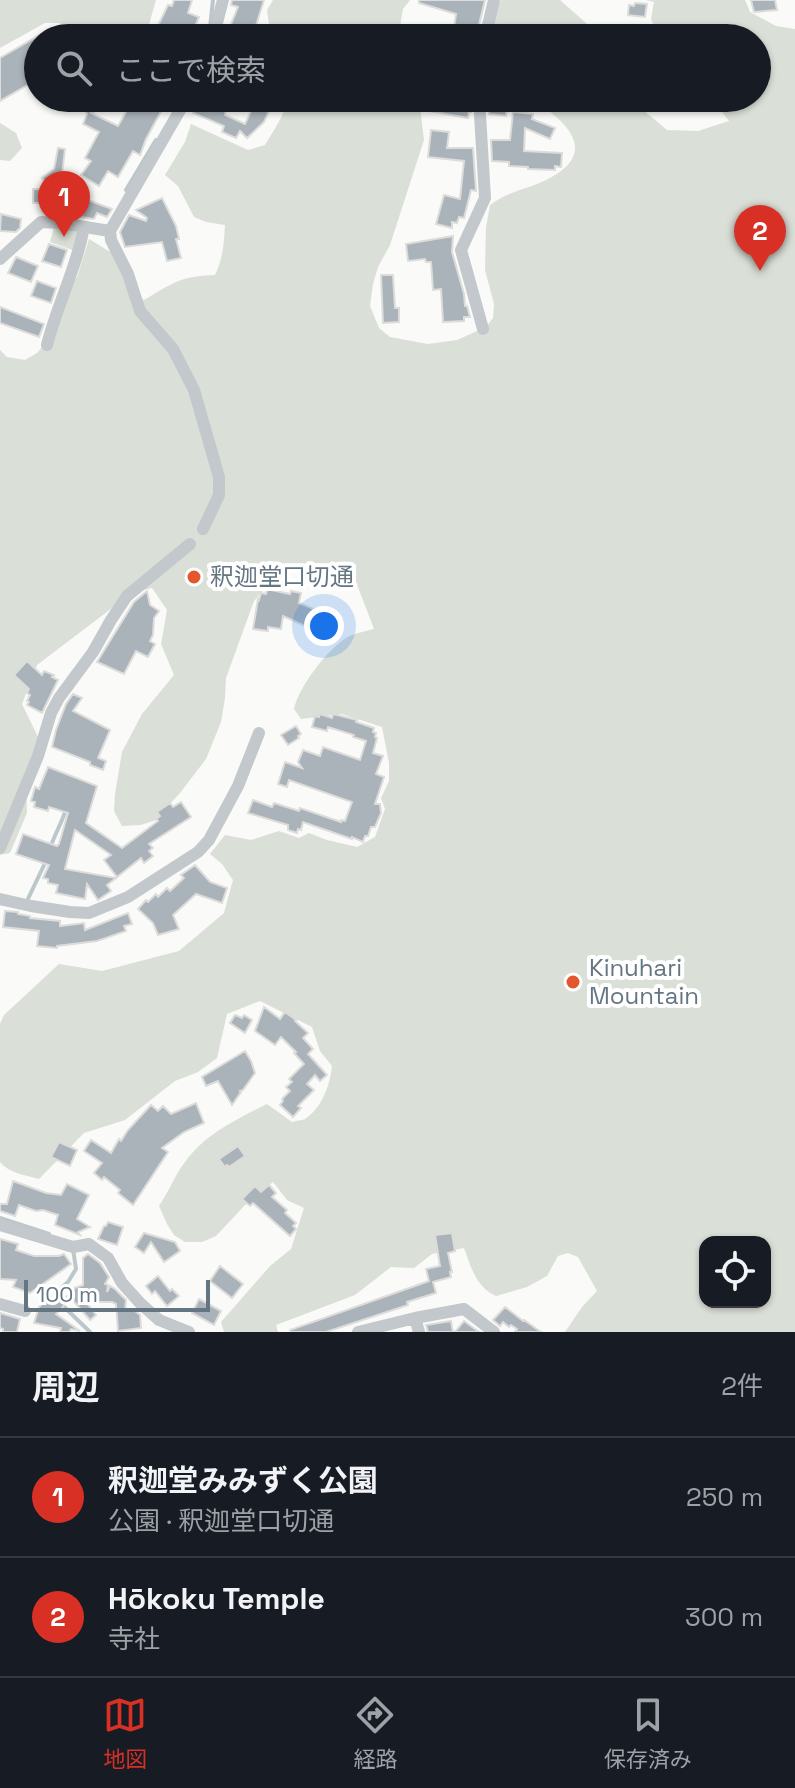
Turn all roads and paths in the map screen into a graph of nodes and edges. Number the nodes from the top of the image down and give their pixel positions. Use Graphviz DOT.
graph roads {
  1 [pos="223,0"];
  2 [pos="494,0"];
  3 [pos="217,24"];
  4 [pos="488,24"];
  5 [pos="179,112"];
  6 [pos="480,112"];
  7 [pos="84,227"];
  8 [pos="110,231"];
  9 [pos="0,259"];
  10 [pos="483,329"];
  11 [pos="47,345"];
  12 [pos="203,529"];
  13 [pos="190,544"];
  14 [pos="259,733"];
  15 [pos="0,848"];
  16 [pos="0,899"];
  17 [pos="0,1225"];
  18 [pos="0,1304"];
  19 [pos="25,1311"];
  20 [pos="415,1318"];
  21 [pos="189,1332"];
  22 [pos="358,1332"];
  23 [pos="419,1332"];
  24 [pos="494,1332"];
  1 -- 3 [label="street"];
  2 -- 4 [label="street"];
  5 -- 8 [label="street"];
  6 -- 10 [label="street"];
  7 -- 8 [label="street"];
  7 -- 9 [label="street"];
  7 -- 11 [label="street"];
  8 -- 12 [label="street"];
  13 -- 15 [label="street"];
  14 -- 16 [label="street"];
  17 -- 21 [label="street"];
  18 -- 19 [label="street"];
  20 -- 22 [label="street"];
  20 -- 23 [label="street"];
  20 -- 24 [label="street"];
}
